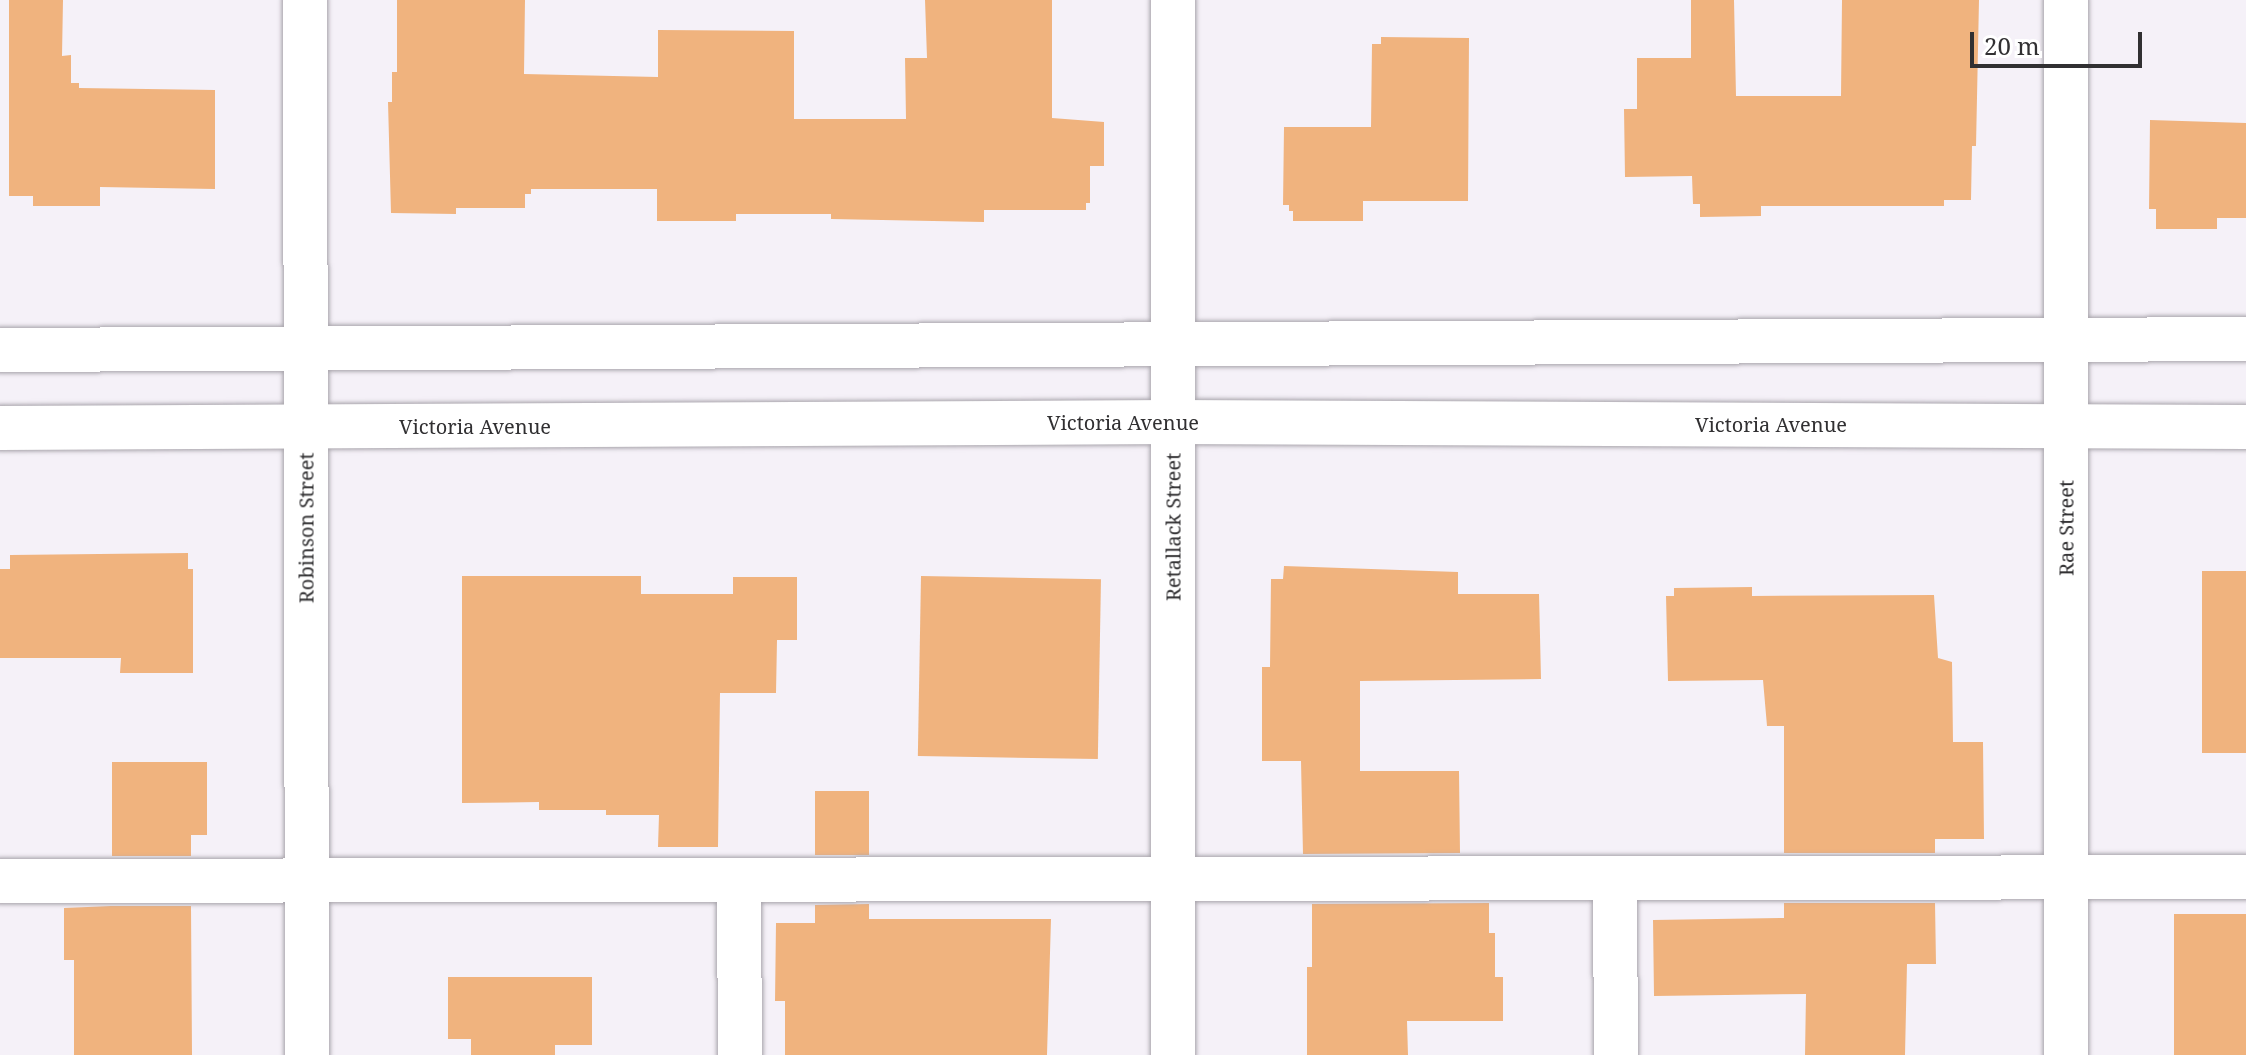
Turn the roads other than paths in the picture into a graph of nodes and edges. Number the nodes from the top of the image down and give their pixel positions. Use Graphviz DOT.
graph roads {
  1 [pos="305,0"];
  2 [pos="1173,0"];
  3 [pos="2066,0"];
  4 [pos="2246,339"];
  5 [pos="2066,340"];
  6 [pos="1173,343"];
  7 [pos="307,348"];
  8 [pos="0,350"];
  9 [pos="1173,422"];
  10 [pos="2066,426"];
  11 [pos="306,427"];
  12 [pos="2246,427"];
  13 [pos="0,428"];
  14 [pos="2246,877"];
  15 [pos="2066,878"];
  16 [pos="1173,879"];
  17 [pos="1615,879"];
  18 [pos="739,880"];
  19 [pos="0,881"];
  20 [pos="304,881"];
  21 [pos="307,1055"];
  22 [pos="740,1055"];
  23 [pos="1173,1055"];
  24 [pos="1616,1055"];
  25 [pos="2066,1055"];
  1 -- 7 [label="street, Robinson Street"];
  2 -- 6 [label="street, Retallack Street"];
  3 -- 5 [label="street, Rae Street"];
  4 -- 5 [label="street"];
  5 -- 6 [label="street"];
  5 -- 10 [label="street, Rae Street"];
  6 -- 7 [label="street"];
  6 -- 9 [label="street, Retallack Street"];
  7 -- 8 [label="street"];
  7 -- 11 [label="street, Robinson Street"];
  9 -- 10 [label="street, Victoria Avenue"];
  9 -- 11 [label="street, Victoria Avenue"];
  9 -- 16 [label="street, Retallack Street"];
  10 -- 12 [label="street, Victoria Avenue"];
  10 -- 15 [label="street, Rae Street"];
  11 -- 13 [label="street, Victoria Avenue"];
  11 -- 20 [label="street, Robinson Street"];
  14 -- 15 [label="street"];
  15 -- 17 [label="street"];
  15 -- 25 [label="street, Rae Street"];
  16 -- 17 [label="street"];
  16 -- 18 [label="street"];
  16 -- 23 [label="street, Retallack Street"];
  17 -- 24 [label="street"];
  18 -- 20 [label="street"];
  18 -- 22 [label="street"];
  19 -- 20 [label="street"];
  20 -- 21 [label="street, Robinson Street"];
}
